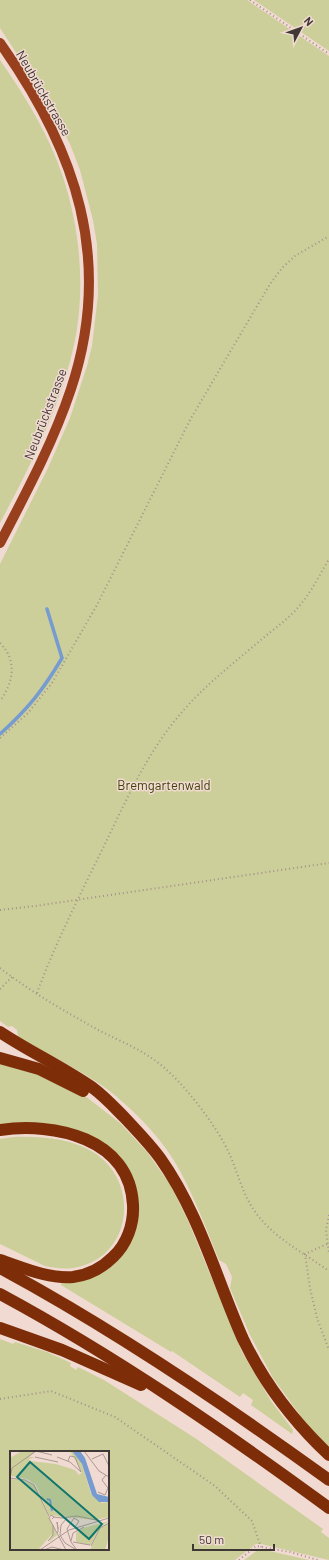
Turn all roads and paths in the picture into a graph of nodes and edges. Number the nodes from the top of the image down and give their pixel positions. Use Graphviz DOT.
graph roads {
  1 [pos="250,0"];
  2 [pos="0,43"];
  3 [pos="329,54"];
  4 [pos="329,236"];
  5 [pos="0,543"];
  6 [pos="329,559"];
  7 [pos="0,643"];
  8 [pos="0,701"];
  9 [pos="0,738"];
  10 [pos="329,863"];
  11 [pos="78,899"];
  12 [pos="0,910"];
  13 [pos="0,968"];
  14 [pos="12,977"];
  15 [pos="0,989"];
  16 [pos="37,993"];
  17 [pos="0,1032"];
  18 [pos="0,1058"];
  19 [pos="124,1118"];
  20 [pos="0,1130"];
  21 [pos="329,1215"];
  22 [pos="327,1244"];
  23 [pos="329,1253"];
  24 [pos="305,1254"];
  25 [pos="0,1260"];
  26 [pos="0,1268"];
  27 [pos="329,1271"];
  28 [pos="0,1294"];
  29 [pos="0,1328"];
  30 [pos="329,1350"];
  31 [pos="0,1399"];
  32 [pos="175,1400"];
  33 [pos="329,1455"];
  34 [pos="329,1480"];
  35 [pos="329,1508"];
  36 [pos="261,1547"];
  37 [pos="240,1560"];
  38 [pos="318,1560"];
  1 -- 3 [label="path"];
  2 -- 5 [label="main road, Neubrückstrasse"];
  4 -- 9 [label="path"];
  6 -- 11 [label="path"];
  7 -- 8 [label="path"];
  10 -- 11 [label="path"];
  11 -- 12 [label="path"];
  11 -- 16 [label="path"];
  13 -- 14 [label="path"];
  14 -- 15 [label="path"];
  14 -- 16 [label="path"];
  16 -- 24 [label="path"];
  17 -- 19 [label="highway"];
  18 -- 19 [label="highway"];
  19 -- 33 [label="highway"];
  20 -- 25 [label="highway"];
  21 -- 22 [label="path"];
  22 -- 23 [label="path"];
  22 -- 24 [label="path"];
  24 -- 27 [label="path"];
  24 -- 30 [label="path"];
  26 -- 34 [label="highway"];
  28 -- 32 [label="highway"];
  29 -- 32 [label="highway"];
  31 -- 36 [label="path"];
  32 -- 35 [label="highway"];
  36 -- 37 [label="path"];
  36 -- 38 [label="path"];
}
